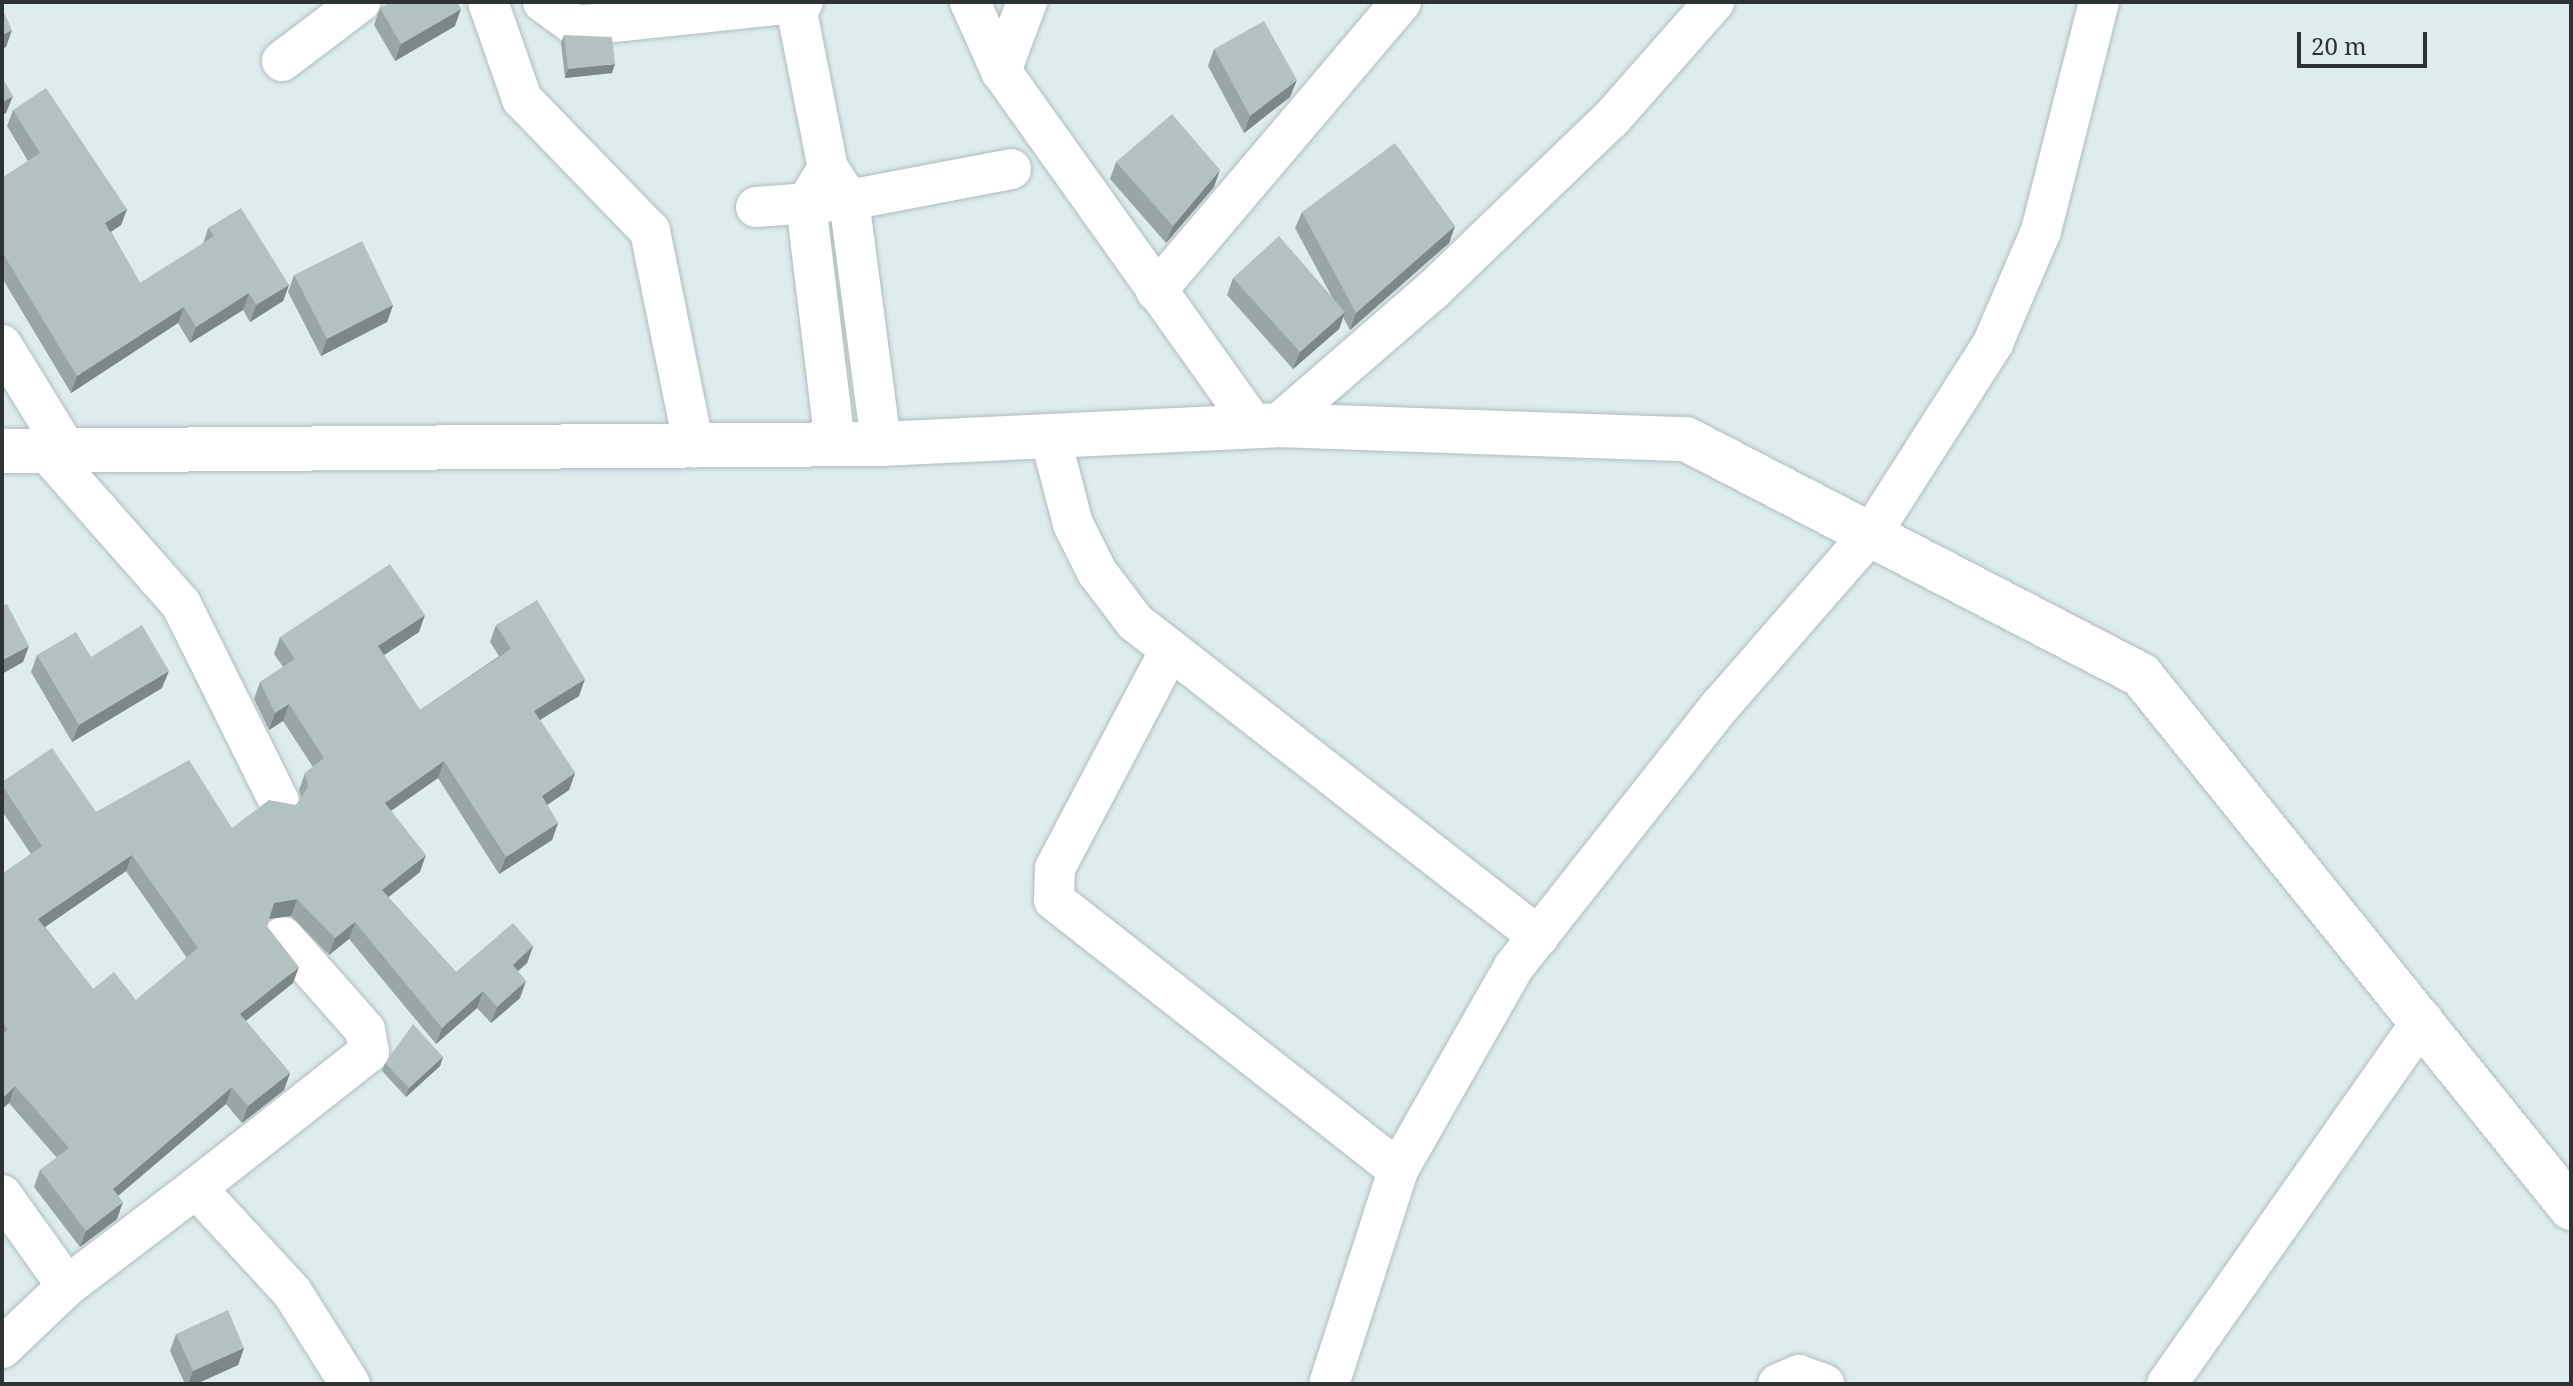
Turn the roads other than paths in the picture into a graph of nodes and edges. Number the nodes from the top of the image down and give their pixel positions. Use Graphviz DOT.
graph roads {
  1 [pos="360,2"];
  2 [pos="488,2"];
  3 [pos="543,2"];
  4 [pos="970,2"];
  5 [pos="1027,2"];
  6 [pos="1401,2"];
  7 [pos="1714,2"];
  8 [pos="2099,2"];
  9 [pos="798,3"];
  10 [pos="282,61"];
  11 [pos="1001,71"];
  12 [pos="1011,169"];
  13 [pos="838,184"];
  14 [pos="806,204"];
  15 [pos="756,207"];
  16 [pos="1156,291"];
  17 [pos="2,345"];
  18 [pos="1266,426"];
  19 [pos="1050,436"];
  20 [pos="881,444"];
  21 [pos="835,445"];
  22 [pos="694,448"];
  23 [pos="2,451"];
  24 [pos="56,451"];
  25 [pos="1873,531"];
  26 [pos="1170,650"];
  27 [pos="279,801"];
  28 [pos="283,937"];
  29 [pos="1539,937"];
  30 [pos="2423,1020"];
  31 [pos="1398,1170"];
  32 [pos="196,1188"];
  33 [pos="2,1195"];
  34 [pos="2571,1208"];
  35 [pos="67,1286"];
  36 [pos="2,1348"];
  37 [pos="350,1384"];
  38 [pos="1329,1384"];
  39 [pos="1778,1384"];
  40 [pos="1824,1384"];
  41 [pos="2167,1384"];
  1 -- 10 [label="street"];
  2 -- 22 [label="street"];
  3 -- 9 [label="street"];
  4 -- 11 [label="street"];
  5 -- 11 [label="street"];
  6 -- 16 [label="street"];
  7 -- 18 [label="street"];
  8 -- 25 [label="street"];
  9 -- 13 [label="street"];
  11 -- 16 [label="street"];
  12 -- 13 [label="street"];
  13 -- 14 [label="street"];
  13 -- 20 [label="street"];
  14 -- 15 [label="street"];
  14 -- 21 [label="street"];
  16 -- 18 [label="street"];
  17 -- 24 [label="street"];
  18 -- 19 [label="street"];
  18 -- 25 [label="street"];
  19 -- 20 [label="street"];
  19 -- 26 [label="street"];
  20 -- 21 [label="street"];
  21 -- 22 [label="street"];
  22 -- 24 [label="street"];
  23 -- 24 [label="street"];
  24 -- 27 [label="street"];
  25 -- 29 [label="street"];
  25 -- 30 [label="street"];
  26 -- 29 [label="street"];
  26 -- 31 [label="street"];
  28 -- 32 [label="street"];
  29 -- 31 [label="street"];
  30 -- 34 [label="street"];
  30 -- 41 [label="street"];
  31 -- 38 [label="street"];
  32 -- 35 [label="street"];
  32 -- 37 [label="street"];
  33 -- 35 [label="street"];
  35 -- 36 [label="street"];
  39 -- 40 [label="street"];
}
